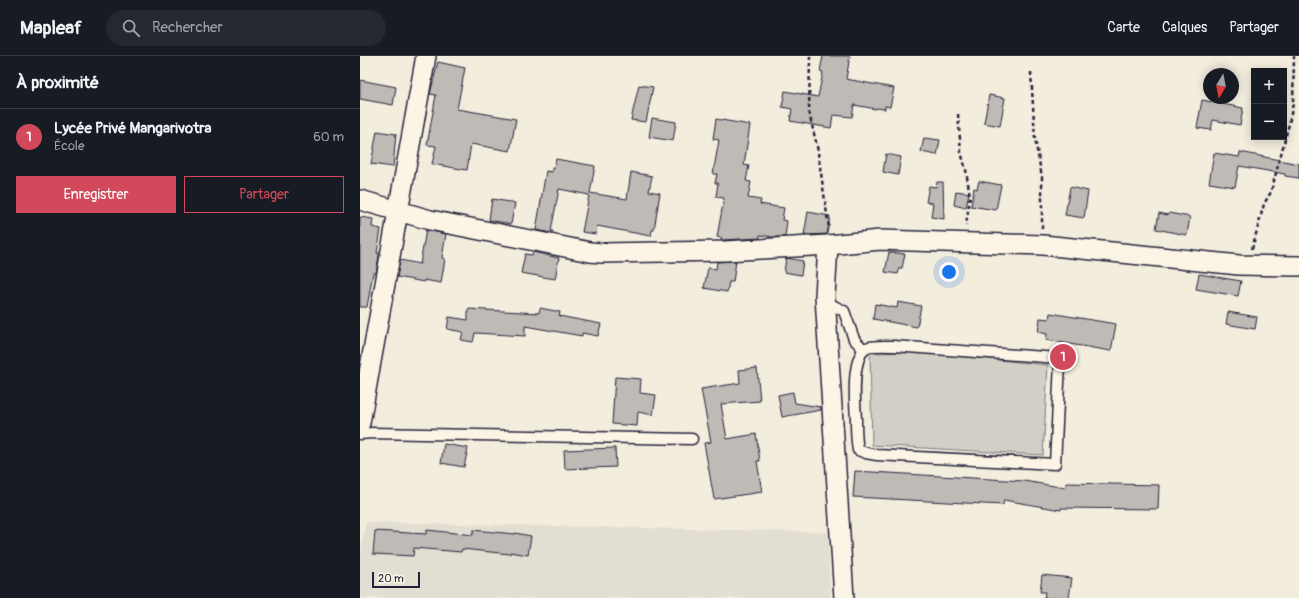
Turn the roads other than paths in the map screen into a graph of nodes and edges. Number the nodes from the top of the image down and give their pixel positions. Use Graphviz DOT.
graph roads {
  1 [pos="426,56"];
  2 [pos="360,200"];
  3 [pos="397,211"];
  4 [pos="830,245"];
  5 [pos="1299,266"];
  6 [pos="826,302"];
  7 [pos="864,350"];
  8 [pos="363,388"];
  9 [pos="360,423"];
  10 [pos="360,434"];
  11 [pos="692,439"];
  12 [pos="844,598"];
  1 -- 3 [label="street"];
  2 -- 3 [label="street"];
  3 -- 4 [label="street"];
  3 -- 8 [label="street"];
  4 -- 5 [label="street"];
  4 -- 6 [label="street"];
  6 -- 7 [label="lane"];
  6 -- 12 [label="street"];
  7 -- 7 [label="lane"];
  8 -- 9 [label="street"];
  10 -- 11 [label="lane"];
}
